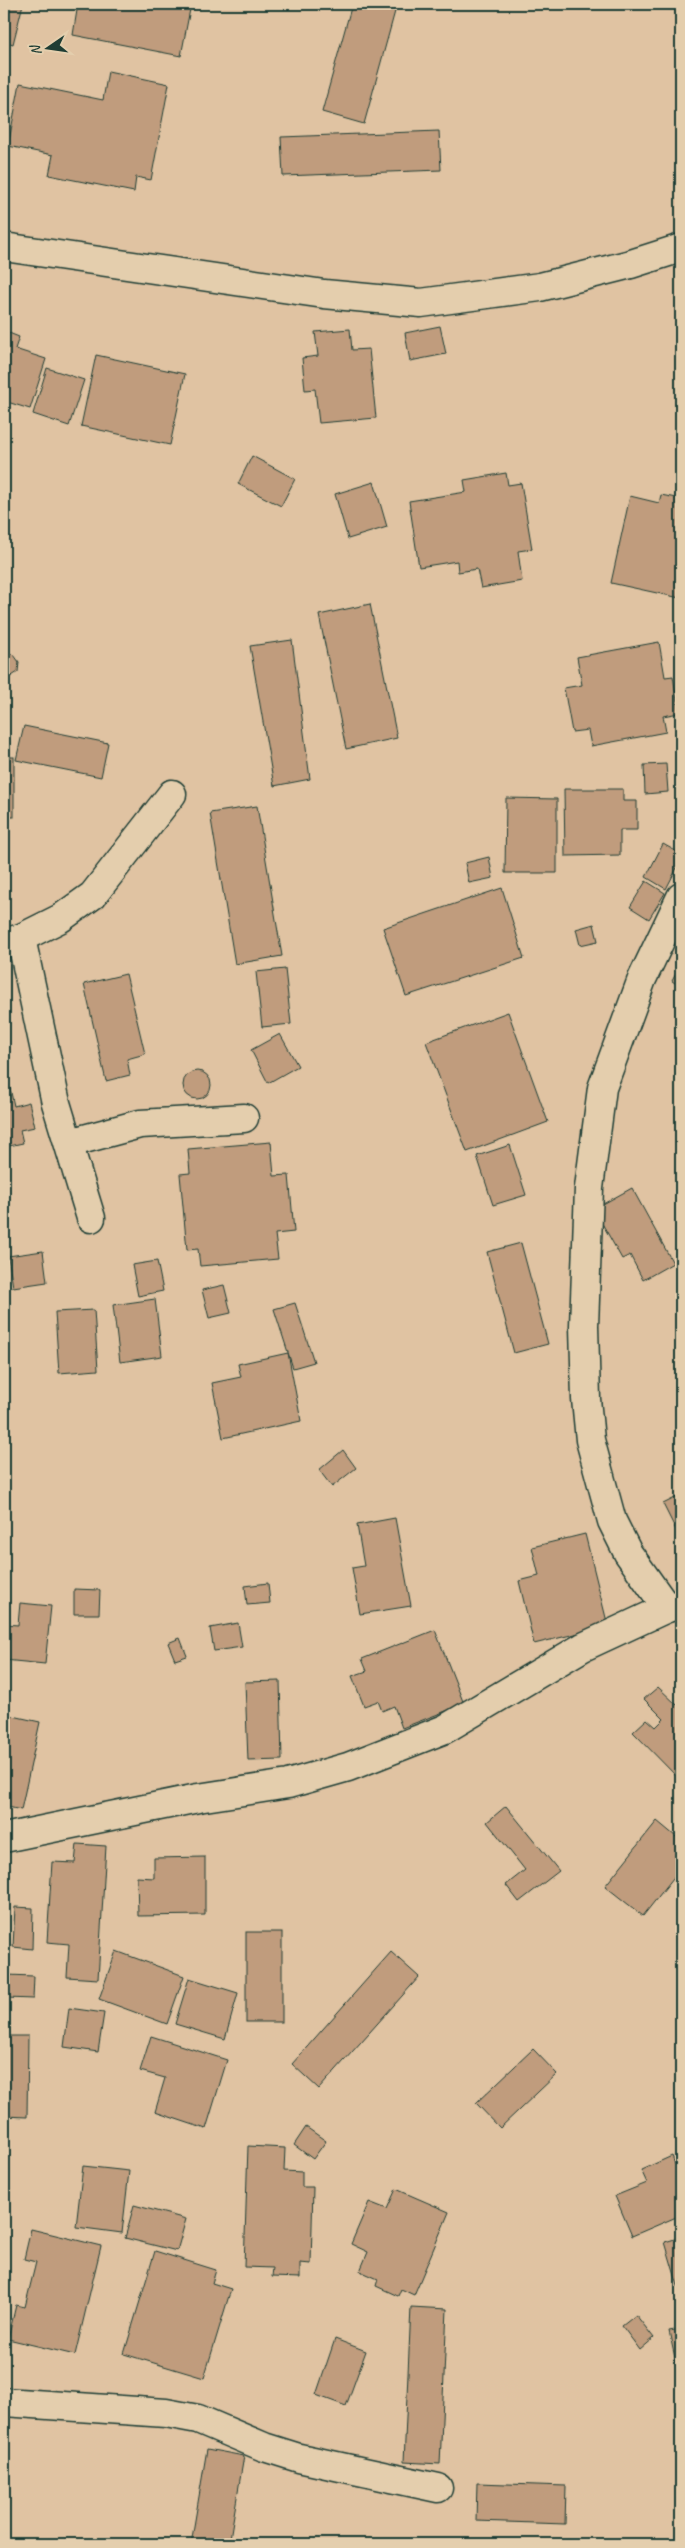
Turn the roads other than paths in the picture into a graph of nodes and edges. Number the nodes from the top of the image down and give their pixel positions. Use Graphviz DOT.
graph roads {
  1 [pos="4,247"];
  2 [pos="681,248"];
  3 [pos="172,794"];
  4 [pos="681,897"];
  5 [pos="12,941"];
  6 [pos="244,1118"];
  7 [pos="69,1143"];
  8 [pos="91,1218"];
  9 [pos="674,1606"];
  10 [pos="4,1838"];
  11 [pos="4,2402"];
  12 [pos="438,2488"];
  1 -- 2 [label="street"];
  3 -- 5 [label="street"];
  4 -- 9 [label="street"];
  5 -- 7 [label="street"];
  6 -- 7 [label="street"];
  7 -- 8 [label="street"];
  9 -- 10 [label="street"];
  11 -- 12 [label="street"];
}
